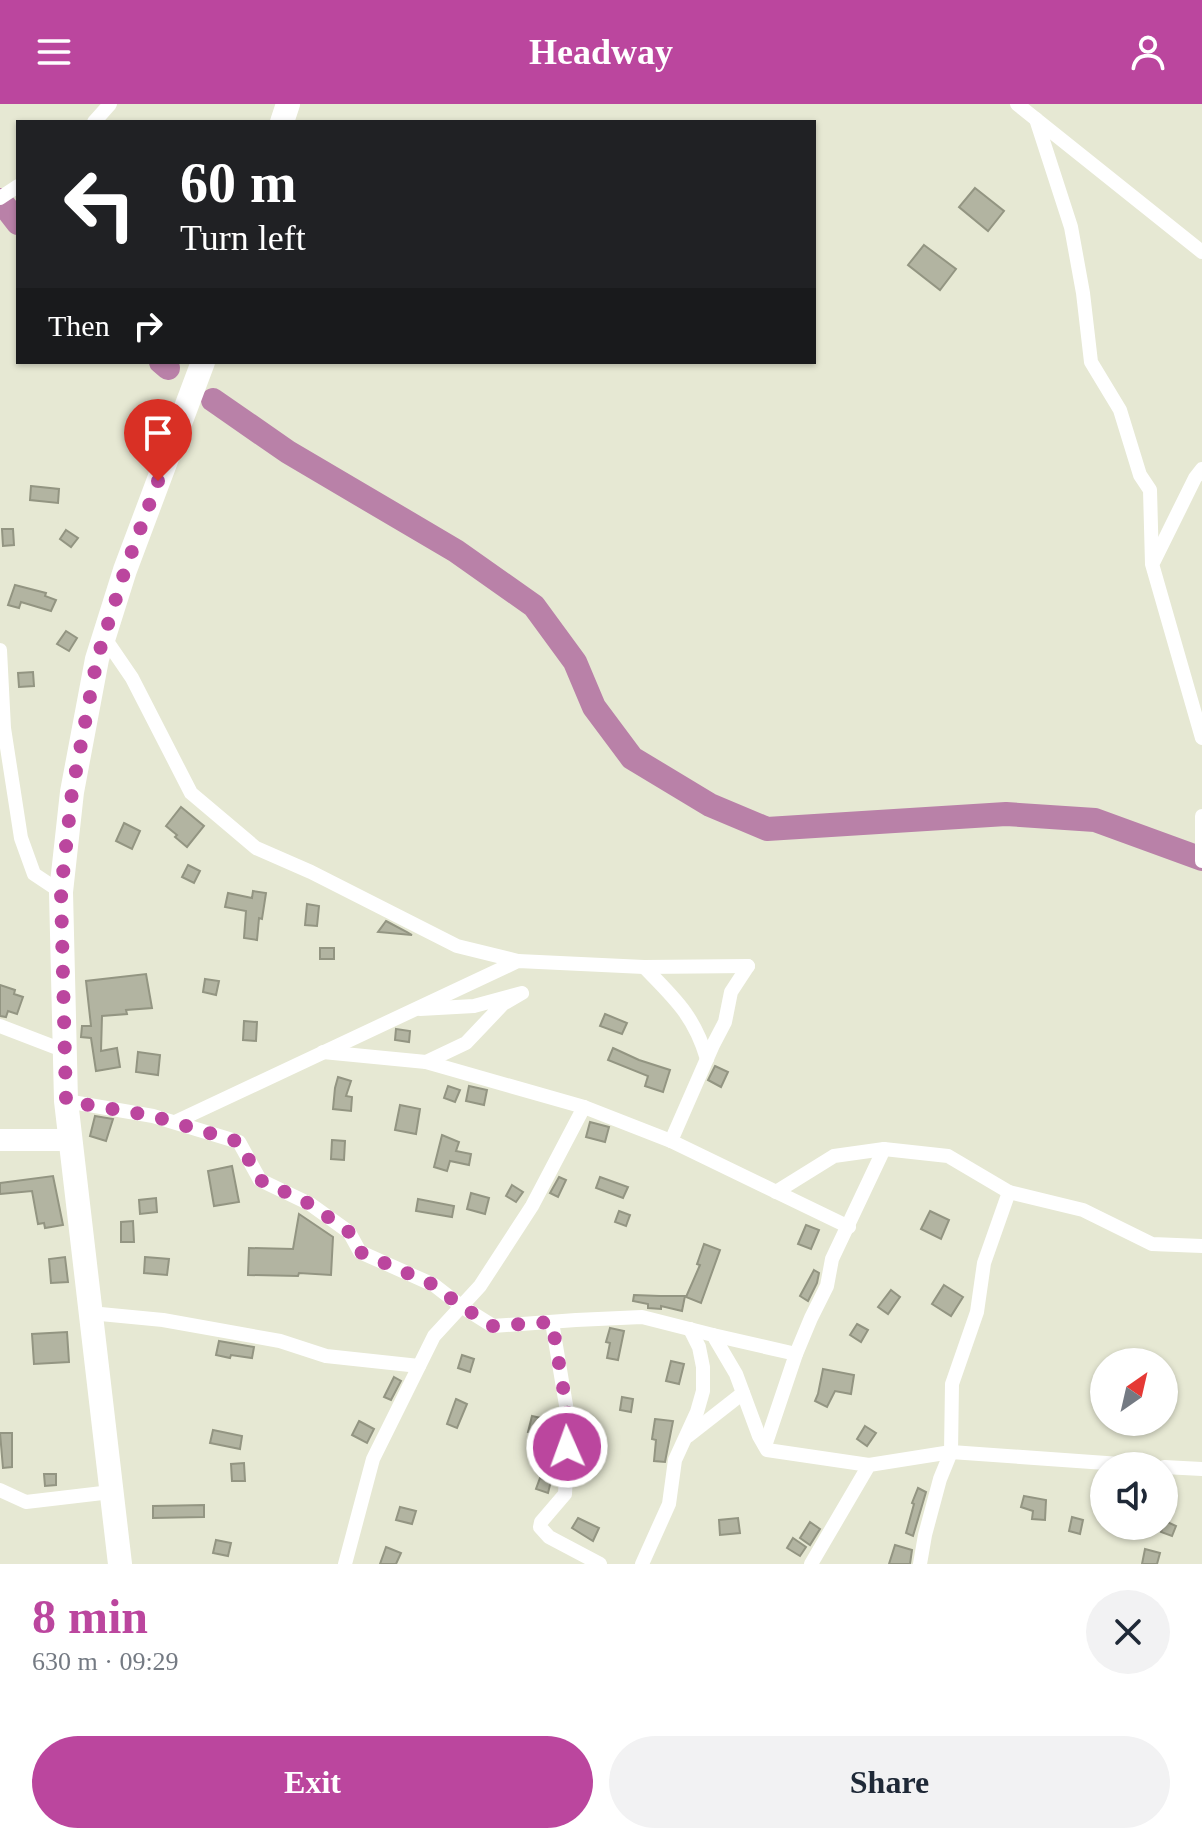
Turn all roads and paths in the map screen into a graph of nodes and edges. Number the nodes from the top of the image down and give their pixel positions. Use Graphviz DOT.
graph roads {
  1 [pos="110,104"];
  2 [pos="1017,104"];
  3 [pos="1036,119"];
  4 [pos="96,120"];
  5 [pos="1202,252"];
  6 [pos="202,364"];
  7 [pos="1202,469"];
  8 [pos="1152,564"];
  9 [pos="104,637"];
  10 [pos="0,650"];
  11 [pos="1202,738"];
  12 [pos="1202,816"];
  13 [pos="1202,861"];
  14 [pos="61,892"];
  15 [pos="518,961"];
  16 [pos="644,967"];
  17 [pos="412,1010"];
  18 [pos="0,1026"];
  19 [pos="65,1051"];
  20 [pos="323,1052"];
  21 [pos="707,1059"];
  22 [pos="426,1062"];
  23 [pos="66,1101"];
  24 [pos="584,1107"];
  25 [pos="175,1122"];
  26 [pos="0,1140"];
  27 [pos="70,1140"];
  28 [pos="671,1141"];
  29 [pos="884,1149"];
  30 [pos="776,1192"];
  31 [pos="1009,1192"];
  32 [pos="849,1227"];
  33 [pos="1202,1246"];
  34 [pos="461,1306"];
  35 [pos="90,1313"];
  36 [pos="552,1322"];
  37 [pos="690,1329"];
  38 [pos="713,1335"];
  39 [pos="796,1354"];
  40 [pos="419,1366"];
  41 [pos="743,1393"];
  42 [pos="684,1438"];
  43 [pos="765,1446"];
  44 [pos="951,1452"];
  45 [pos="1090,1462"];
  46 [pos="869,1465"];
  47 [pos="1178,1468"];
  48 [pos="1202,1469"];
  49 [pos="0,1490"];
  50 [pos="111,1492"];
  51 [pos="120,1564"];
  52 [pos="345,1564"];
  53 [pos="600,1564"];
  54 [pos="642,1564"];
  55 [pos="811,1564"];
  56 [pos="920,1564"];
  1 -- 4 [label="street"];
  2 -- 3 [label="street"];
  3 -- 5 [label="street"];
  3 -- 8 [label="street"];
  6 -- 9 [label="main road"];
  7 -- 8 [label="street"];
  8 -- 11 [label="street"];
  9 -- 14 [label="main road"];
  9 -- 15 [label="street"];
  10 -- 14 [label="street"];
  12 -- 13 [label="street"];
  14 -- 19 [label="main road"];
  15 -- 16 [label="street"];
  15 -- 17 [label="street"];
  16 -- 21 [label="street"];
  16 -- 21 [label="street"];
  17 -- 20 [label="street"];
  17 -- 22 [label="street"];
  18 -- 19 [label="street"];
  19 -- 23 [label="main road"];
  20 -- 22 [label="street"];
  20 -- 25 [label="street"];
  21 -- 28 [label="street"];
  22 -- 24 [label="street"];
  23 -- 25 [label="street"];
  23 -- 27 [label="main road"];
  24 -- 28 [label="street"];
  24 -- 34 [label="street"];
  25 -- 34 [label="street"];
  26 -- 27 [label="street"];
  27 -- 35 [label="main road"];
  28 -- 30 [label="street"];
  29 -- 30 [label="street"];
  29 -- 31 [label="street"];
  29 -- 32 [label="street"];
  30 -- 32 [label="street"];
  31 -- 33 [label="street"];
  31 -- 44 [label="street"];
  32 -- 39 [label="street"];
  34 -- 36 [label="street"];
  34 -- 40 [label="street"];
  35 -- 40 [label="street"];
  35 -- 50 [label="main road"];
  36 -- 37 [label="street"];
  36 -- 53 [label="street"];
  37 -- 38 [label="street"];
  37 -- 42 [label="street"];
  38 -- 39 [label="street"];
  38 -- 41 [label="street"];
  39 -- 43 [label="street"];
  40 -- 52 [label="street"];
  41 -- 42 [label="street"];
  41 -- 43 [label="street"];
  42 -- 54 [label="street"];
  43 -- 46 [label="street"];
  44 -- 45 [label="street"];
  44 -- 46 [label="street"];
  44 -- 56 [label="street"];
  46 -- 55 [label="street"];
  47 -- 48 [label="street"];
  49 -- 50 [label="street"];
  50 -- 51 [label="main road"];
}
